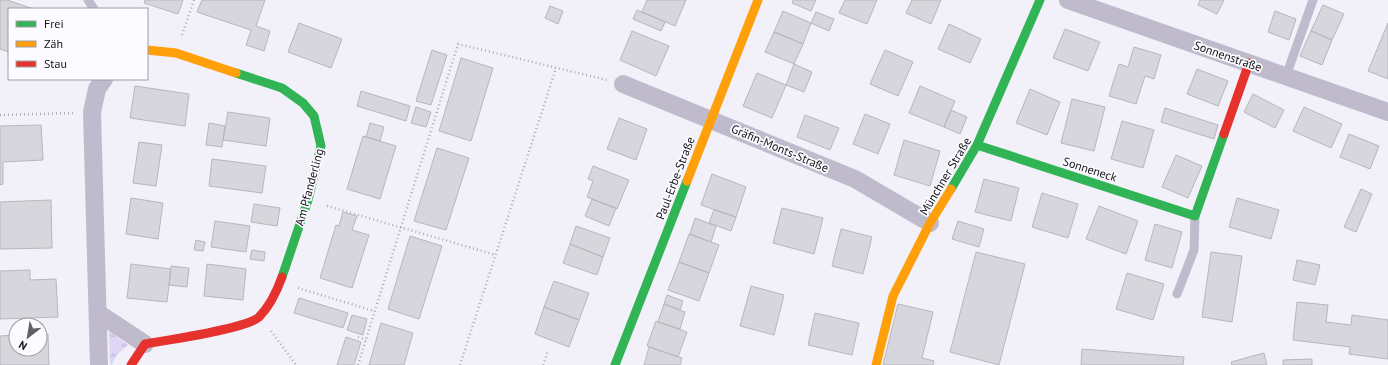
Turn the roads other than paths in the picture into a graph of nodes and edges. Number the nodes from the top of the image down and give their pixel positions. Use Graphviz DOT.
graph roads {
  1 [pos="758,0"];
  2 [pos="1040,0"];
  3 [pos="1068,0"];
  4 [pos="1313,0"];
  5 [pos="148,50"];
  6 [pos="1249,63"];
  7 [pos="1286,76"];
  8 [pos="103,80"];
  9 [pos="623,84"];
  10 [pos="1388,112"];
  11 [pos="710,119"];
  12 [pos="978,146"];
  13 [pos="1195,216"];
  14 [pos="930,223"];
  15 [pos="1177,294"];
  16 [pos="98,313"];
  17 [pos="145,344"];
  18 [pos="99,365"];
  19 [pos="131,365"];
  20 [pos="615,365"];
  21 [pos="876,365"];
  1 -- 11 [label="street, Paul-Erbe-Straße"];
  2 -- 12 [label="street, Münchner Straße"];
  3 -- 6 [label="street, Sonnenstraße"];
  4 -- 7 [label="lane"];
  5 -- 17 [label="street, Am Pfanderling"];
  6 -- 7 [label="street, Sonnenstraße"];
  6 -- 13 [label="street"];
  7 -- 10 [label="street, Sonnenstraße"];
  8 -- 16 [label="street"];
  9 -- 11 [label="street, Gräfin-Monts-Straße"];
  11 -- 14 [label="street, Gräfin-Monts-Straße"];
  11 -- 20 [label="street, Paul-Erbe-Straße"];
  12 -- 13 [label="street, Sonneneck"];
  12 -- 14 [label="street, Münchner Straße"];
  13 -- 15 [label="lane"];
  14 -- 21 [label="street, Münchner Straße"];
  16 -- 17 [label="street"];
  16 -- 18 [label="street"];
  17 -- 19 [label="street"];
}
